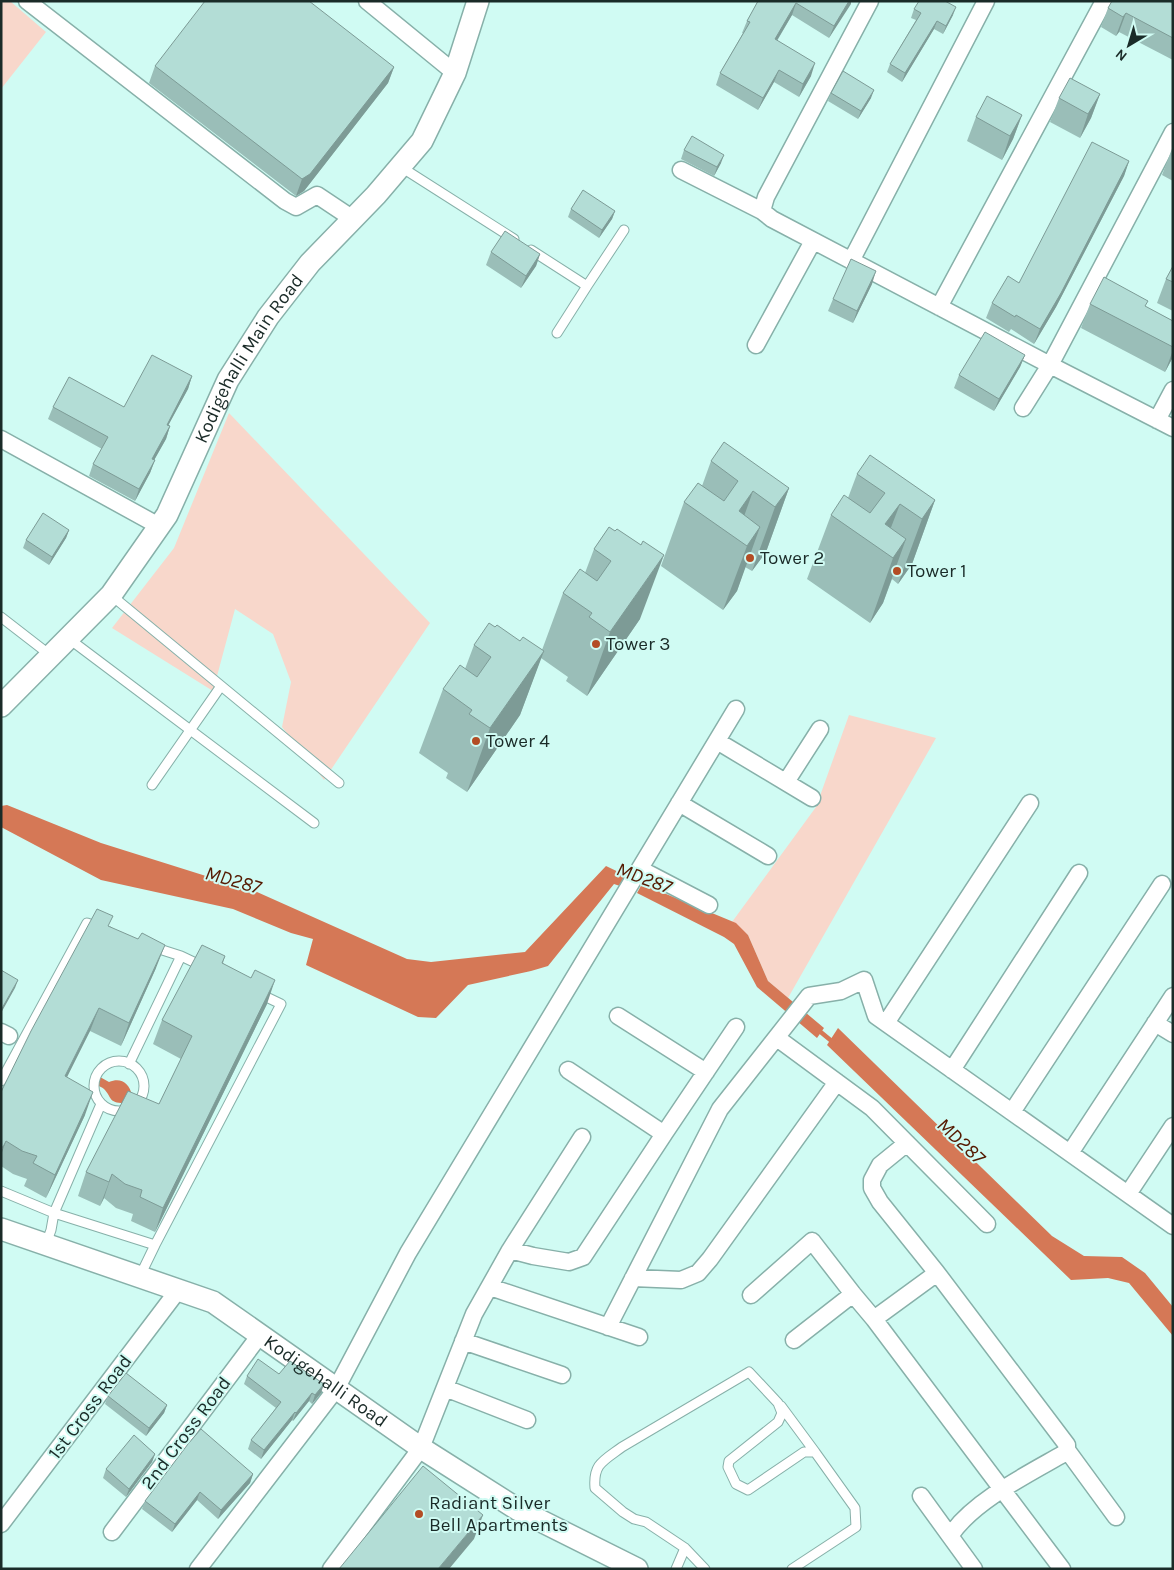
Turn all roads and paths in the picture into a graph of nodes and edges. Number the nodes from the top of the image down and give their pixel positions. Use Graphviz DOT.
graph roads {
  1 [pos="27,1"];
  2 [pos="367,1"];
  3 [pos="478,1"];
  4 [pos="870,1"];
  5 [pos="986,1"];
  6 [pos="1104,1"];
  7 [pos="455,73"];
  8 [pos="1173,132"];
  9 [pos="401,167"];
  10 [pos="681,170"];
  11 [pos="762,211"];
  12 [pos="353,219"];
  13 [pos="624,230"];
  14 [pos="813,241"];
  15 [pos="851,260"];
  16 [pos="587,286"];
  17 [pos="939,306"];
  18 [pos="557,333"];
  19 [pos="756,344"];
  20 [pos="1050,365"];
  21 [pos="1173,390"];
  22 [pos="1023,408"];
  23 [pos="1157,420"];
  24 [pos="1173,428"];
  25 [pos="1,440"];
  26 [pos="159,526"];
  27 [pos="111,595"];
  28 [pos="1,616"];
  29 [pos="68,638"];
  30 [pos="51,656"];
  31 [pos="221,686"];
  32 [pos="1,706"];
  33 [pos="736,709"];
  34 [pos="820,729"];
  35 [pos="190,730"];
  36 [pos="717,741"];
  37 [pos="786,782"];
  38 [pos="340,783"];
  39 [pos="152,785"];
  40 [pos="812,798"];
  41 [pos="679,803"];
  42 [pos="1030,803"];
  43 [pos="314,823"];
  44 [pos="768,856"];
  45 [pos="640,869"];
  46 [pos="1079,872"];
  47 [pos="1162,884"];
  48 [pos="709,905"];
  49 [pos="106,930"];
  50 [pos="143,943"];
  51 [pos="181,956"];
  52 [pos="214,972"];
  53 [pos="248,988"];
  54 [pos="1173,996"];
  55 [pos="618,1016"];
  56 [pos="886,1023"];
  57 [pos="1155,1023"];
  58 [pos="736,1027"];
  59 [pos="781,1032"];
  60 [pos="1173,1034"];
  61 [pos="129,1064"];
  62 [pos="568,1070"];
  63 [pos="952,1070"];
  64 [pos="706,1072"];
  65 [pos="1,1081"];
  66 [pos="837,1082"];
  67 [pos="101,1104"];
  68 [pos="1012,1112"];
  69 [pos="1173,1126"];
  70 [pos="664,1134"];
  71 [pos="582,1137"];
  72 [pos="906,1143"];
  73 [pos="1070,1153"];
  74 [pos="1,1191"];
  75 [pos="1128,1194"];
  76 [pos="54,1213"];
  77 [pos="987,1224"];
  78 [pos="1173,1226"];
  79 [pos="1,1229"];
  80 [pos="46,1244"];
  81 [pos="155,1245"];
  82 [pos="510,1250"];
  83 [pos="937,1273"];
  84 [pos="140,1276"];
  85 [pos="633,1278"];
  86 [pos="490,1287"];
  87 [pos="179,1289"];
  88 [pos="751,1294"];
  89 [pos="853,1294"];
  90 [pos="874,1319"];
  91 [pos="608,1327"];
  92 [pos="260,1335"];
  93 [pos="639,1337"];
  94 [pos="794,1340"];
  95 [pos="463,1342"];
  96 [pos="562,1375"];
  97 [pos="445,1388"];
  98 [pos="336,1389"];
  99 [pos="778,1403"];
  100 [pos="527,1420"];
  101 [pos="421,1448"];
  102 [pos="1067,1450"];
  103 [pos="815,1452"];
  104 [pos="1002,1490"];
  105 [pos="921,1496"];
  106 [pos="1116,1517"];
  107 [pos="1,1524"];
  108 [pos="112,1532"];
  109 [pos="950,1536"];
  110 [pos="685,1548"];
  111 [pos="198,1569"];
  112 [pos="331,1569"];
  113 [pos="637,1569"];
  114 [pos="676,1569"];
  115 [pos="705,1569"];
  116 [pos="792,1569"];
  117 [pos="974,1569"];
  118 [pos="1062,1569"];
  1 -- 12 [label="street"];
  2 -- 7 [label="street"];
  3 -- 7 [label="street, Kodigehalli Main Road"];
  4 -- 11 [label="street"];
  5 -- 15 [label="street"];
  6 -- 17 [label="street"];
  7 -- 9 [label="street, Kodigehalli Main Road"];
  8 -- 20 [label="street"];
  9 -- 12 [label="street, Kodigehalli Main Road"];
  9 -- 16 [label="lane"];
  10 -- 11 [label="street"];
  11 -- 14 [label="street"];
  12 -- 26 [label="street, Kodigehalli Main Road"];
  13 -- 16 [label="lane"];
  14 -- 15 [label="street"];
  14 -- 19 [label="street"];
  15 -- 17 [label="street"];
  16 -- 18 [label="lane"];
  17 -- 20 [label="street"];
  20 -- 22 [label="street"];
  20 -- 23 [label="street"];
  21 -- 23 [label="street"];
  23 -- 24 [label="street"];
  25 -- 26 [label="street"];
  26 -- 27 [label="street, Kodigehalli Main Road"];
  27 -- 29 [label="street, Kodigehalli Main Road"];
  27 -- 31 [label="lane"];
  28 -- 30 [label="lane"];
  29 -- 30 [label="street, Kodigehalli Main Road"];
  29 -- 35 [label="lane"];
  30 -- 32 [label="street, Kodigehalli Main Road"];
  31 -- 35 [label="lane"];
  31 -- 38 [label="lane"];
  33 -- 36 [label="street"];
  34 -- 37 [label="street"];
  35 -- 39 [label="lane"];
  35 -- 43 [label="lane"];
  36 -- 37 [label="street"];
  36 -- 41 [label="street"];
  37 -- 40 [label="street"];
  41 -- 44 [label="street"];
  41 -- 45 [label="street"];
  42 -- 56 [label="street"];
  45 -- 48 [label="street"];
  45 -- 98 [label="street"];
  46 -- 63 [label="street"];
  47 -- 68 [label="street"];
  49 -- 65 [label="lane"];
  50 -- 51 [label="lane"];
  51 -- 52 [label="lane"];
  51 -- 61 [label="lane"];
  53 -- 81 [label="lane"];
  54 -- 57 [label="street"];
  55 -- 64 [label="street"];
  56 -- 59 [label="street"];
  56 -- 63 [label="street"];
  57 -- 60 [label="street"];
  57 -- 73 [label="street"];
  58 -- 64 [label="street"];
  59 -- 66 [label="street"];
  59 -- 85 [label="street"];
  61 -- 67 [label="lane"];
  61 -- 67 [label="lane"];
  62 -- 70 [label="street"];
  63 -- 68 [label="street"];
  64 -- 70 [label="street"];
  66 -- 72 [label="street"];
  66 -- 85 [label="street"];
  67 -- 76 [label="lane"];
  68 -- 73 [label="street"];
  69 -- 75 [label="street"];
  70 -- 82 [label="street"];
  71 -- 82 [label="street"];
  72 -- 77 [label="street"];
  72 -- 83 [label="street"];
  73 -- 75 [label="street"];
  74 -- 76 [label="lane"];
  75 -- 78 [label="street"];
  76 -- 80 [label="lane"];
  76 -- 81 [label="lane"];
  79 -- 80 [label="street, Kodigehalli Road"];
  80 -- 84 [label="street, Kodigehalli Road"];
  81 -- 84 [label="lane"];
  82 -- 86 [label="street"];
  83 -- 90 [label="street"];
  83 -- 102 [label="street"];
  84 -- 87 [label="street, Kodigehalli Road"];
  85 -- 91 [label="street"];
  86 -- 91 [label="street"];
  86 -- 95 [label="street"];
  87 -- 92 [label="street, Kodigehalli Road"];
  87 -- 107 [label="street, 1st Cross Road"];
  88 -- 89 [label="street"];
  89 -- 90 [label="street"];
  89 -- 94 [label="street"];
  90 -- 104 [label="street"];
  91 -- 93 [label="street"];
  92 -- 98 [label="street, Kodigehalli Road"];
  92 -- 108 [label="street, 2nd Cross Road"];
  95 -- 96 [label="street"];
  95 -- 97 [label="street"];
  97 -- 100 [label="street"];
  97 -- 101 [label="street"];
  98 -- 101 [label="street, Kodigehalli Road"];
  98 -- 111 [label="street"];
  99 -- 103 [label="lane"];
  99 -- 103 [label="lane"];
  99 -- 110 [label="lane"];
  101 -- 112 [label="street"];
  101 -- 113 [label="street, Kodigehalli Road"];
  102 -- 104 [label="street"];
  102 -- 106 [label="street"];
  103 -- 116 [label="lane"];
  104 -- 109 [label="street"];
  104 -- 118 [label="street"];
  105 -- 109 [label="street"];
  109 -- 117 [label="street"];
  110 -- 114 [label="lane"];
  110 -- 115 [label="lane"];
}
